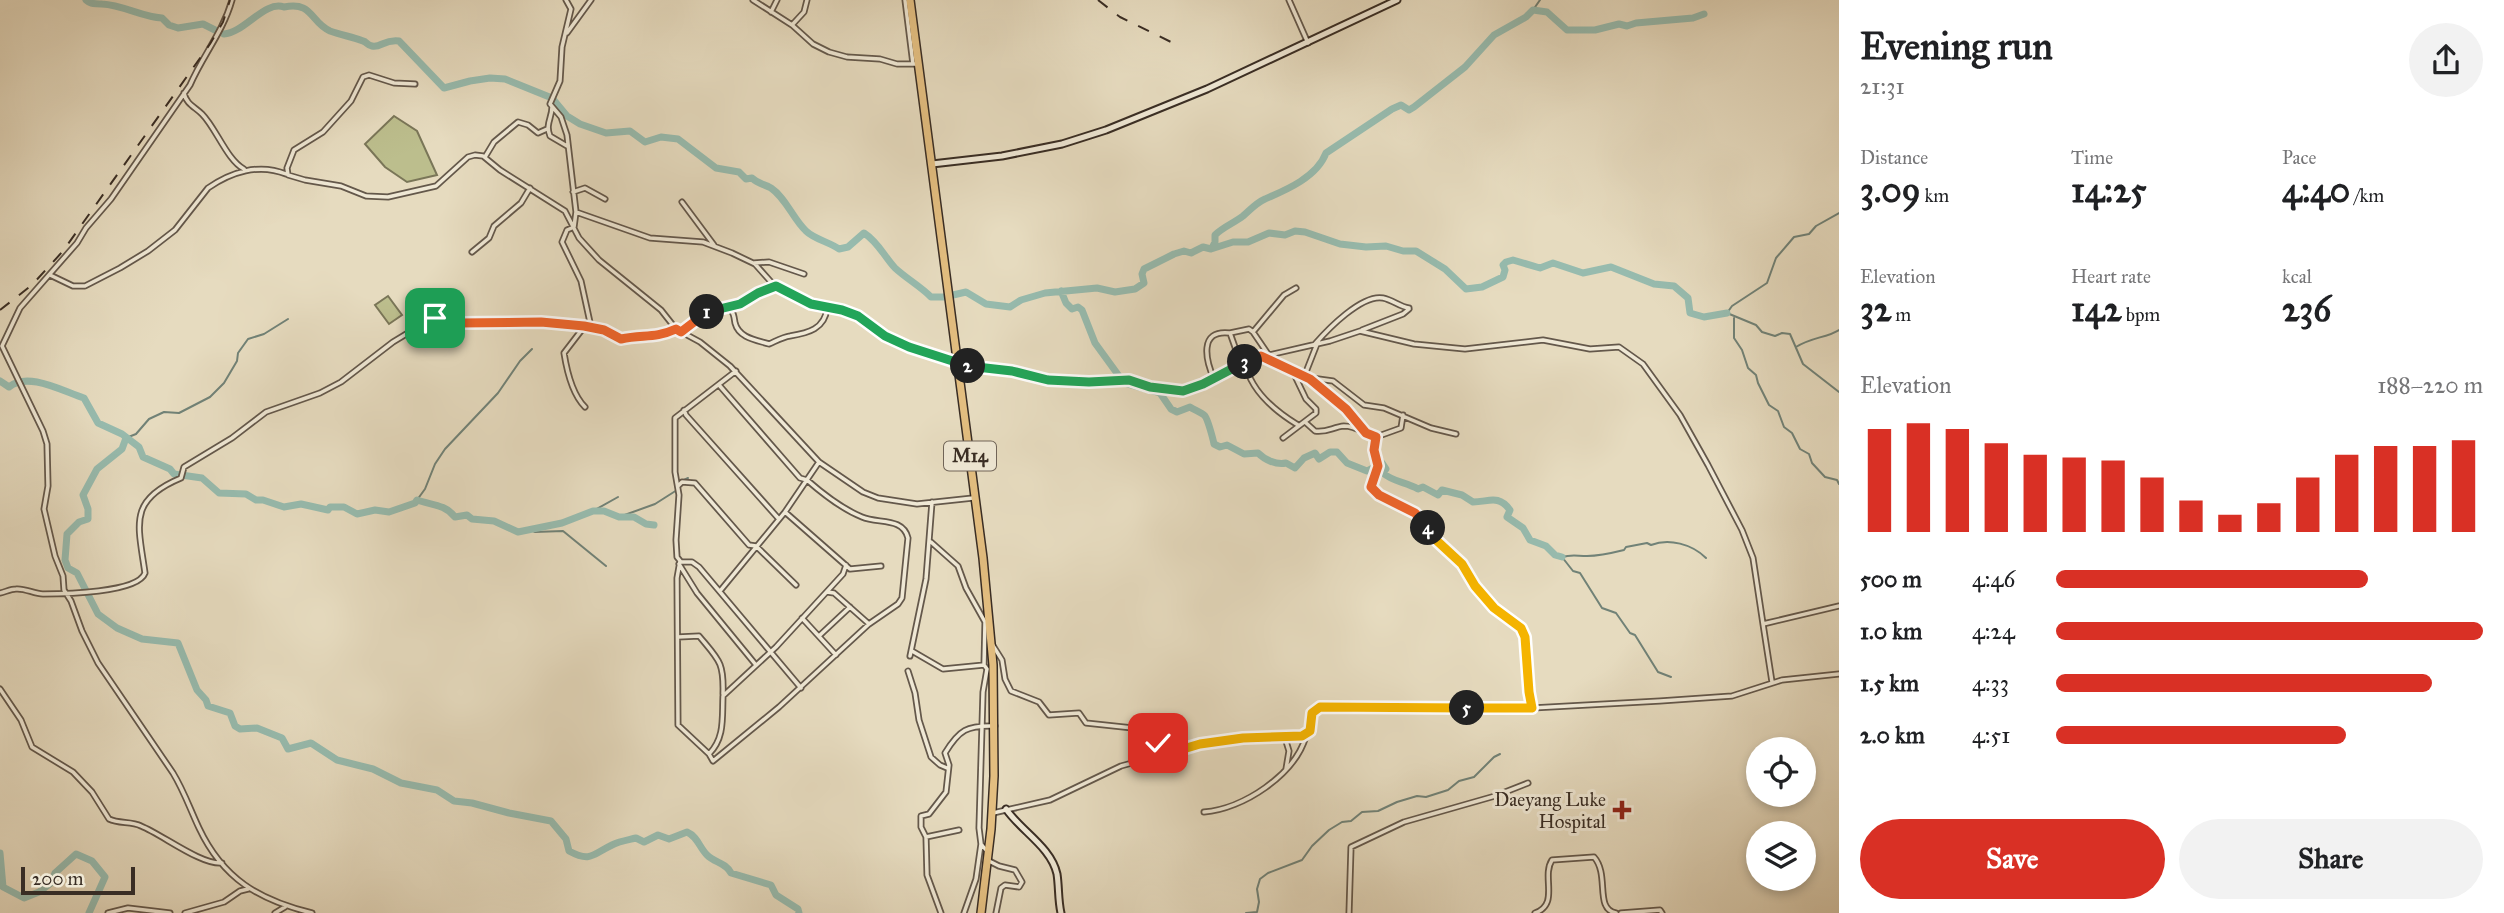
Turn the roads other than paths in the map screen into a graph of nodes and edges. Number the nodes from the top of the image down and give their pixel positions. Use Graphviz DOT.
graph roads {
  1 [pos="232,0"];
  2 [pos="566,0"];
  3 [pos="591,0"];
  4 [pos="754,0"];
  5 [pos="777,0"];
  6 [pos="807,0"];
  7 [pos="907,0"];
  8 [pos="1289,0"];
  9 [pos="1397,0"];
  10 [pos="771,12"];
  11 [pos="792,25"];
  12 [pos="566,35"];
  13 [pos="1308,43"];
  14 [pos="916,64"];
  15 [pos="415,85"];
  16 [pos="184,93"];
  17 [pos="552,107"];
  18 [pos="547,129"];
  19 [pos="568,147"];
  20 [pos="485,157"];
  21 [pos="932,164"];
  22 [pos="246,170"];
  23 [pos="288,175"];
  24 [pos="530,188"];
  25 [pos="573,192"];
  26 [pos="605,199"];
  27 [pos="682,202"];
  28 [pos="576,212"];
  29 [pos="574,226"];
  30 [pos="716,246"];
  31 [pos="472,253"];
  32 [pos="752,263"];
  33 [pos="50,275"];
  34 [pos="804,275"];
  35 [pos="776,286"];
  36 [pos="1296,288"];
  37 [pos="729,307"];
  38 [pos="827,308"];
  39 [pos="584,326"];
  40 [pos="591,327"];
  41 [pos="679,330"];
  42 [pos="1360,331"];
  43 [pos="1254,332"];
  44 [pos="1230,333"];
  45 [pos="1316,344"];
  46 [pos="1268,354"];
  47 [pos="1261,356"];
  48 [pos="1243,363"];
  49 [pos="959,365"];
  50 [pos="736,372"];
  51 [pos="1292,372"];
  52 [pos="1304,377"];
  53 [pos="1214,379"];
  54 [pos="1310,379"];
  55 [pos="719,385"];
  56 [pos="585,407"];
  57 [pos="684,410"];
  58 [pos="1404,415"];
  59 [pos="1306,422"];
  60 [pos="1299,425"];
  61 [pos="1362,429"];
  62 [pos="1456,434"];
  63 [pos="1376,437"];
  64 [pos="1283,438"];
  65 [pos="819,463"];
  66 [pos="807,480"];
  67 [pos="678,486"];
  68 [pos="976,498"];
  69 [pos="932,502"];
  70 [pos="785,512"];
  71 [pos="778,518"];
  72 [pos="931,542"];
  73 [pos="756,546"];
  74 [pos="679,563"];
  75 [pos="846,565"];
  76 [pos="881,566"];
  77 [pos="855,569"];
  78 [pos="843,574"];
  79 [pos="835,582"];
  80 [pos="796,585"];
  81 [pos="720,591"];
  82 [pos="825,592"];
  83 [pos="0,593"];
  84 [pos="834,593"];
  85 [pos="66,594"];
  86 [pos="1839,606"];
  87 [pos="850,607"];
  88 [pos="802,618"];
  89 [pos="985,622"];
  90 [pos="869,624"];
  91 [pos="1763,624"];
  92 [pos="819,636"];
  93 [pos="677,637"];
  94 [pos="991,638"];
  95 [pos="771,652"];
  96 [pos="836,654"];
  97 [pos="756,665"];
  98 [pos="984,665"];
  99 [pos="993,665"];
  100 [pos="908,671"];
  101 [pos="1839,674"];
  102 [pos="1772,682"];
  103 [pos="800,688"];
  104 [pos="0,689"];
  105 [pos="723,696"];
  106 [pos="1532,708"];
  107 [pos="982,726"];
  108 [pos="995,726"];
  109 [pos="1307,734"];
  110 [pos="1285,738"];
  111 [pos="709,754"];
  112 [pos="1163,755"];
  113 [pos="948,768"];
  114 [pos="1286,770"];
  115 [pos="1528,783"];
  116 [pos="1006,809"];
  117 [pos="1203,811"];
  118 [pos="992,813"];
  119 [pos="959,830"];
  120 [pos="926,837"];
  121 [pos="981,844"];
  122 [pos="989,849"];
  123 [pos="987,860"];
  124 [pos="222,863"];
  125 [pos="248,889"];
  126 [pos="1548,902"];
  127 [pos="287,907"];
  128 [pos="1539,912"];
  129 [pos="108,913"];
  130 [pos="170,913"];
  131 [pos="185,913"];
  132 [pos="275,913"];
  133 [pos="312,913"];
  134 [pos="941,913"];
  135 [pos="964,913"];
  136 [pos="981,913"];
  137 [pos="996,913"];
  138 [pos="1061,913"];
  139 [pos="1349,913"];
  140 [pos="1548,913"];
  141 [pos="1613,913"];
  142 [pos="1662,913"];
  1 -- 16 [label="street"];
  2 -- 12 [label="street"];
  3 -- 12 [label="street"];
  4 -- 10 [label="street"];
  5 -- 10 [label="street"];
  6 -- 11 [label="street"];
  7 -- 14 [label="highway, M14"];
  8 -- 13 [label="street"];
  9 -- 13 [label="street"];
  10 -- 11 [label="street"];
  11 -- 14 [label="street"];
  12 -- 17 [label="street"];
  13 -- 21 [label="street"];
  14 -- 21 [label="highway, M14"];
  15 -- 23 [label="street"];
  16 -- 22 [label="street"];
  16 -- 33 [label="street"];
  17 -- 18 [label="street"];
  17 -- 19 [label="street"];
  18 -- 19 [label="street"];
  18 -- 20 [label="street"];
  19 -- 25 [label="street"];
  20 -- 23 [label="street"];
  20 -- 24 [label="street"];
  21 -- 49 [label="highway, M14"];
  22 -- 23 [label="street"];
  22 -- 33 [label="street"];
  24 -- 29 [label="street"];
  24 -- 31 [label="street"];
  25 -- 26 [label="street"];
  25 -- 28 [label="street"];
  27 -- 30 [label="street"];
  28 -- 29 [label="street"];
  28 -- 30 [label="street"];
  29 -- 40 [label="street"];
  29 -- 41 [label="street"];
  30 -- 32 [label="street"];
  32 -- 34 [label="street"];
  32 -- 35 [label="street"];
  33 -- 85 [label="street"];
  35 -- 37 [label="street"];
  35 -- 38 [label="street"];
  36 -- 43 [label="street"];
  37 -- 38 [label="street"];
  37 -- 41 [label="street"];
  38 -- 49 [label="street"];
  39 -- 40 [label="street"];
  39 -- 56 [label="street"];
  39 -- 85 [label="street"];
  40 -- 41 [label="street"];
  41 -- 50 [label="street"];
  42 -- 45 [label="street"];
  42 -- 45 [label="street"];
  42 -- 91 [label="street"];
  43 -- 44 [label="street"];
  43 -- 46 [label="street"];
  44 -- 48 [label="street"];
  44 -- 53 [label="street"];
  45 -- 46 [label="street"];
  45 -- 52 [label="street"];
  46 -- 47 [label="street"];
  47 -- 48 [label="street"];
  47 -- 51 [label="street"];
  48 -- 53 [label="street"];
  48 -- 60 [label="street"];
  49 -- 53 [label="street"];
  49 -- 68 [label="highway, M14"];
  50 -- 55 [label="street"];
  50 -- 65 [label="street"];
  51 -- 52 [label="street"];
  51 -- 59 [label="street"];
  52 -- 54 [label="street"];
  54 -- 58 [label="street"];
  54 -- 61 [label="street"];
  55 -- 57 [label="street"];
  55 -- 66 [label="street"];
  57 -- 67 [label="street"];
  57 -- 71 [label="street"];
  58 -- 62 [label="street"];
  58 -- 63 [label="street"];
  59 -- 60 [label="street"];
  59 -- 61 [label="street"];
  60 -- 64 [label="street"];
  61 -- 63 [label="street"];
  63 -- 106 [label="street"];
  65 -- 66 [label="street"];
  65 -- 69 [label="street"];
  66 -- 70 [label="street"];
  66 -- 90 [label="street"];
  67 -- 73 [label="street"];
  67 -- 74 [label="street"];
  68 -- 69 [label="street"];
  68 -- 94 [label="highway, M14"];
  69 -- 72 [label="street"];
  70 -- 71 [label="street"];
  70 -- 75 [label="street"];
  71 -- 73 [label="street"];
  72 -- 89 [label="street"];
  72 -- 98 [label="street"];
  73 -- 80 [label="street"];
  73 -- 81 [label="street"];
  74 -- 81 [label="street"];
  74 -- 93 [label="street"];
  74 -- 97 [label="street"];
  75 -- 77 [label="street"];
  75 -- 78 [label="street"];
  76 -- 77 [label="street"];
  77 -- 78 [label="street"];
  78 -- 79 [label="street"];
  79 -- 82 [label="street"];
  79 -- 84 [label="street"];
  81 -- 95 [label="street"];
  82 -- 84 [label="street"];
  82 -- 88 [label="street"];
  83 -- 85 [label="street"];
  84 -- 87 [label="street"];
  85 -- 124 [label="street"];
  86 -- 91 [label="street"];
  87 -- 90 [label="street"];
  87 -- 92 [label="street"];
  88 -- 92 [label="street"];
  88 -- 95 [label="street"];
  89 -- 94 [label="street"];
  89 -- 98 [label="street"];
  90 -- 96 [label="street"];
  91 -- 102 [label="street"];
  92 -- 96 [label="street"];
  93 -- 105 [label="street"];
  93 -- 111 [label="street"];
  94 -- 99 [label="highway, M14"];
  94 -- 112 [label="street"];
  95 -- 97 [label="street"];
  95 -- 103 [label="street"];
  96 -- 103 [label="street"];
  97 -- 105 [label="street"];
  98 -- 99 [label="street"];
  98 -- 107 [label="street"];
  99 -- 108 [label="highway, M14"];
  100 -- 113 [label="street"];
  101 -- 102 [label="street"];
  102 -- 106 [label="street"];
  103 -- 111 [label="street"];
  104 -- 124 [label="street"];
  105 -- 111 [label="street"];
  106 -- 109 [label="street"];
  107 -- 108 [label="street"];
  107 -- 113 [label="street"];
  107 -- 121 [label="street"];
  108 -- 118 [label="highway, M14"];
  109 -- 110 [label="street"];
  109 -- 114 [label="street"];
  110 -- 112 [label="street"];
  110 -- 114 [label="street"];
  112 -- 116 [label="street"];
  113 -- 120 [label="street"];
  114 -- 117 [label="street"];
  115 -- 139 [label="street"];
  116 -- 118 [label="street"];
  116 -- 138 [label="street"];
  118 -- 122 [label="highway, M14"];
  119 -- 120 [label="street"];
  120 -- 134 [label="street"];
  121 -- 122 [label="street"];
  121 -- 135 [label="street"];
  122 -- 123 [label="highway, M14"];
  123 -- 136 [label="highway, M14"];
  123 -- 137 [label="street"];
  124 -- 125 [label="street"];
  125 -- 127 [label="street"];
  125 -- 131 [label="street"];
  126 -- 128 [label="street"];
  126 -- 140 [label="street"];
  126 -- 141 [label="street"];
  127 -- 132 [label="street"];
  127 -- 133 [label="street"];
  129 -- 130 [label="street"];
  141 -- 142 [label="street"];
}
